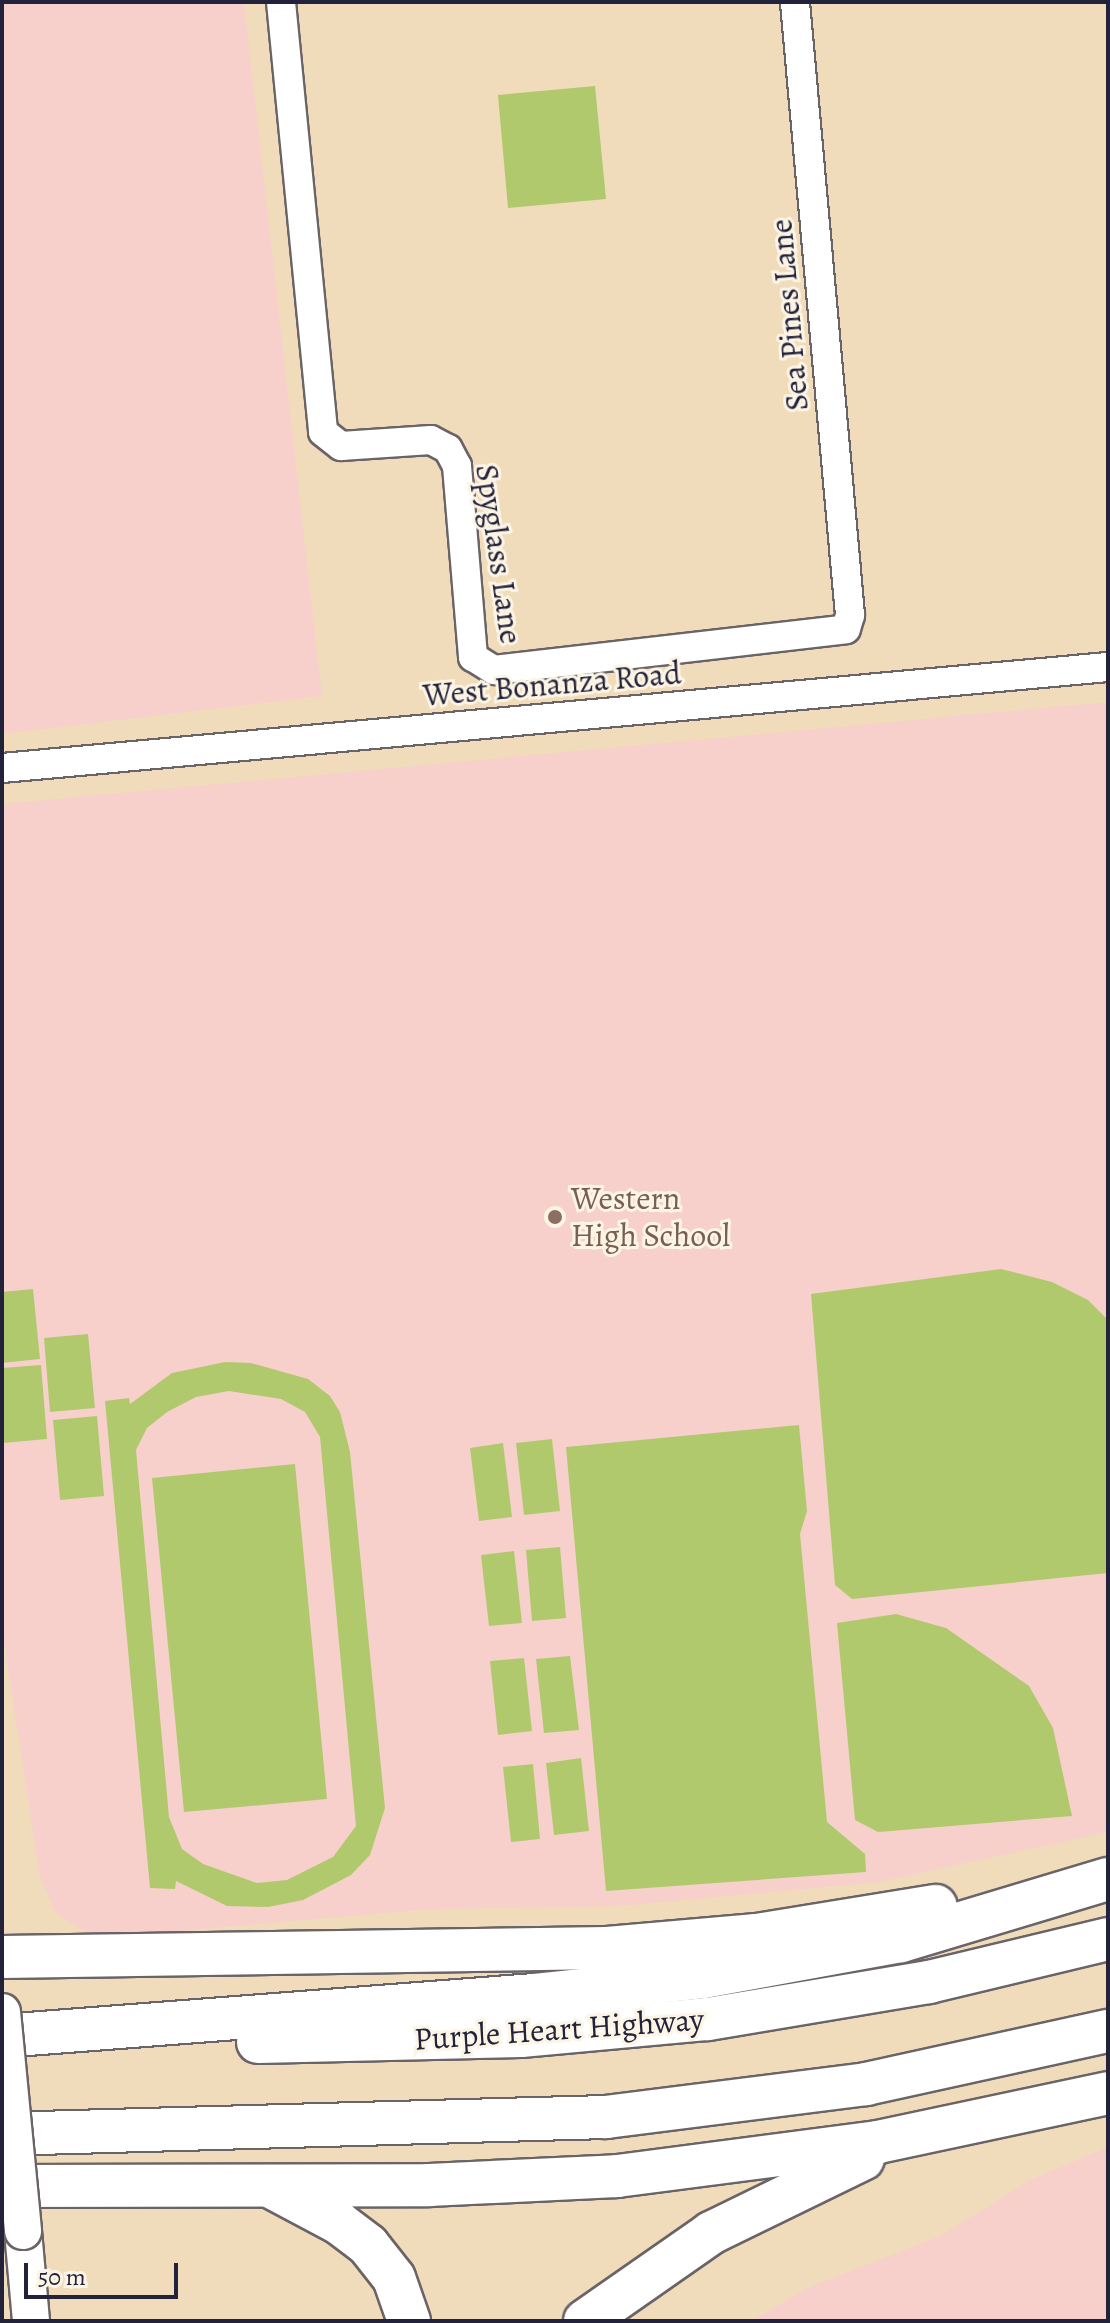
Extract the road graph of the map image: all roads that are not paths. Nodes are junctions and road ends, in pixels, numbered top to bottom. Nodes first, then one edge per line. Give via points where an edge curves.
1 (281, 2) edge
2 (795, 2) edge
3 (849, 621) joint
4 (1108, 667) edge
5 (2, 768) edge
6 (1108, 1865) edge
7 (1108, 1879) edge
8 (1108, 1939) edge
9 (2, 1957) edge
10 (2, 2012) edge
11 (1108, 2031) edge
12 (2, 2036) edge
13 (5, 2066) edge
14 (1108, 2093) edge
15 (2, 2134) edge
16 (915, 2135) junction
17 (268, 2185) junction
18 (2, 2186) edge
19 (31, 2321) edge
20 (409, 2321) edge
21 (585, 2321) edge

1 - 3 street, Spyglass Lane via 323,432 341,446 431,440 448,449 457,466 473,657 494,670 837,633
2 - 3 street, Sea Pines Lane
4 - 5 street, West Bonanza Road
6 - 9 highway via 892,1914 644,1946
7 - 12 highway via 913,1939 703,1977 550,1994
8 - 13 highway, Purple Heart Highway via 892,1990 671,2024
10 - 13 main road, bridge
11 - 15 highway via 902,2078 618,2116 420,2126
13 - 19 main road, bridge
14 - 16 highway
16 - 17 highway via 605,2177
16 - 21 highway via 732,2221
17 - 18 highway
17 - 20 highway via 368,2245 394,2278

